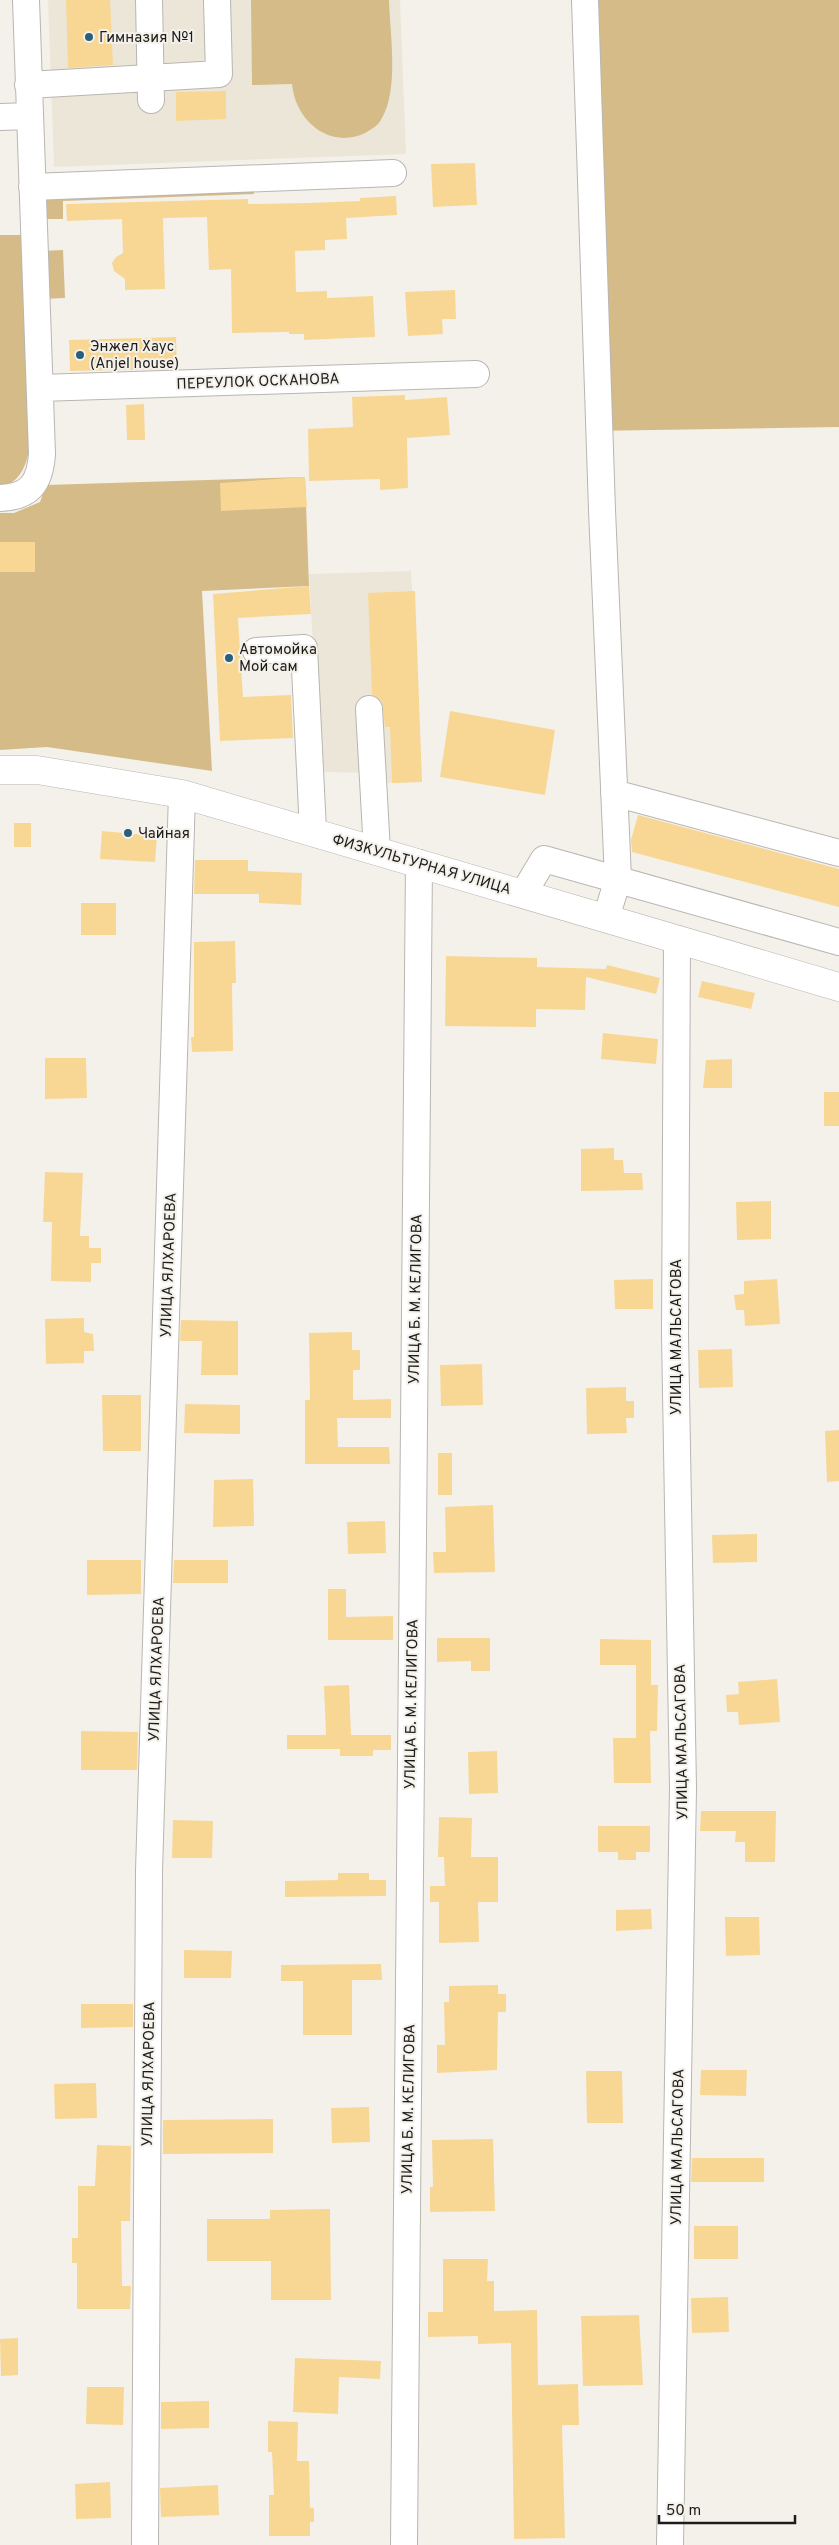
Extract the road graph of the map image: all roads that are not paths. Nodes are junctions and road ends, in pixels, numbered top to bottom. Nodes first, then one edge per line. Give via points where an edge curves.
1 (26, 0) edge
2 (149, 0) edge
3 (217, 0) edge
4 (585, 0) edge
5 (28, 85) junction
6 (151, 90) junction
7 (30, 116) junction
8 (0, 117) edge
9 (393, 173) dead end
10 (32, 187) junction
11 (476, 374) dead end
12 (40, 388) junction
13 (0, 498) edge
14 (256, 651) dead end
15 (369, 709) dead end
16 (0, 770) edge
17 (614, 793) junction
18 (182, 794) junction
19 (313, 831) junction
20 (377, 850) junction
21 (839, 853) edge
22 (419, 863) junction
23 (618, 879) junction
24 (523, 894) junction
25 (606, 918) junction
26 (678, 939) junction
27 (839, 942) edge
28 (839, 987) edge
29 (145, 2545) edge
30 (404, 2545) edge
31 (670, 2545) edge

1 - 5 street
2 - 6 street
3 - 6 street via 219,74
4 - 17 street
5 - 6 street
5 - 7 street
7 - 8 street
7 - 10 street
9 - 10 street
10 - 12 street
11 - 12 street, ПЕРЕУЛОК ОСКАНОВА
12 - 13 street via 42,454 38,475 24,493
14 - 19 street via 304,648
15 - 20 street
16 - 18 main road, ФИЗКУЛЬТУРНАЯ УЛИЦА via 37,770
17 - 21 street
17 - 23 street
18 - 19 main road, ФИЗКУЛЬТУРНАЯ УЛИЦА
18 - 29 street, УЛИЦА ЯЛХАРОЕВА via 149,1871
19 - 20 main road, ФИЗКУЛЬТУРНАЯ УЛИЦА
20 - 22 main road, ФИЗКУЛЬТУРНАЯ УЛИЦА
22 - 24 main road, ФИЗКУЛЬТУРНАЯ УЛИЦА
22 - 30 street, УЛИЦА Б. М. КЕЛИГОВА
23 - 24 street via 544,858
23 - 25 street
23 - 27 street
24 - 25 main road, ФИЗКУЛЬТУРНАЯ УЛИЦА
25 - 26 main road, ФИЗКУЛЬТУРНАЯ УЛИЦА
26 - 28 main road, ФИЗКУЛЬТУРНАЯ УЛИЦА
26 - 31 street, УЛИЦА МАЛЬСАГОВА via 675,1335 683,1788

